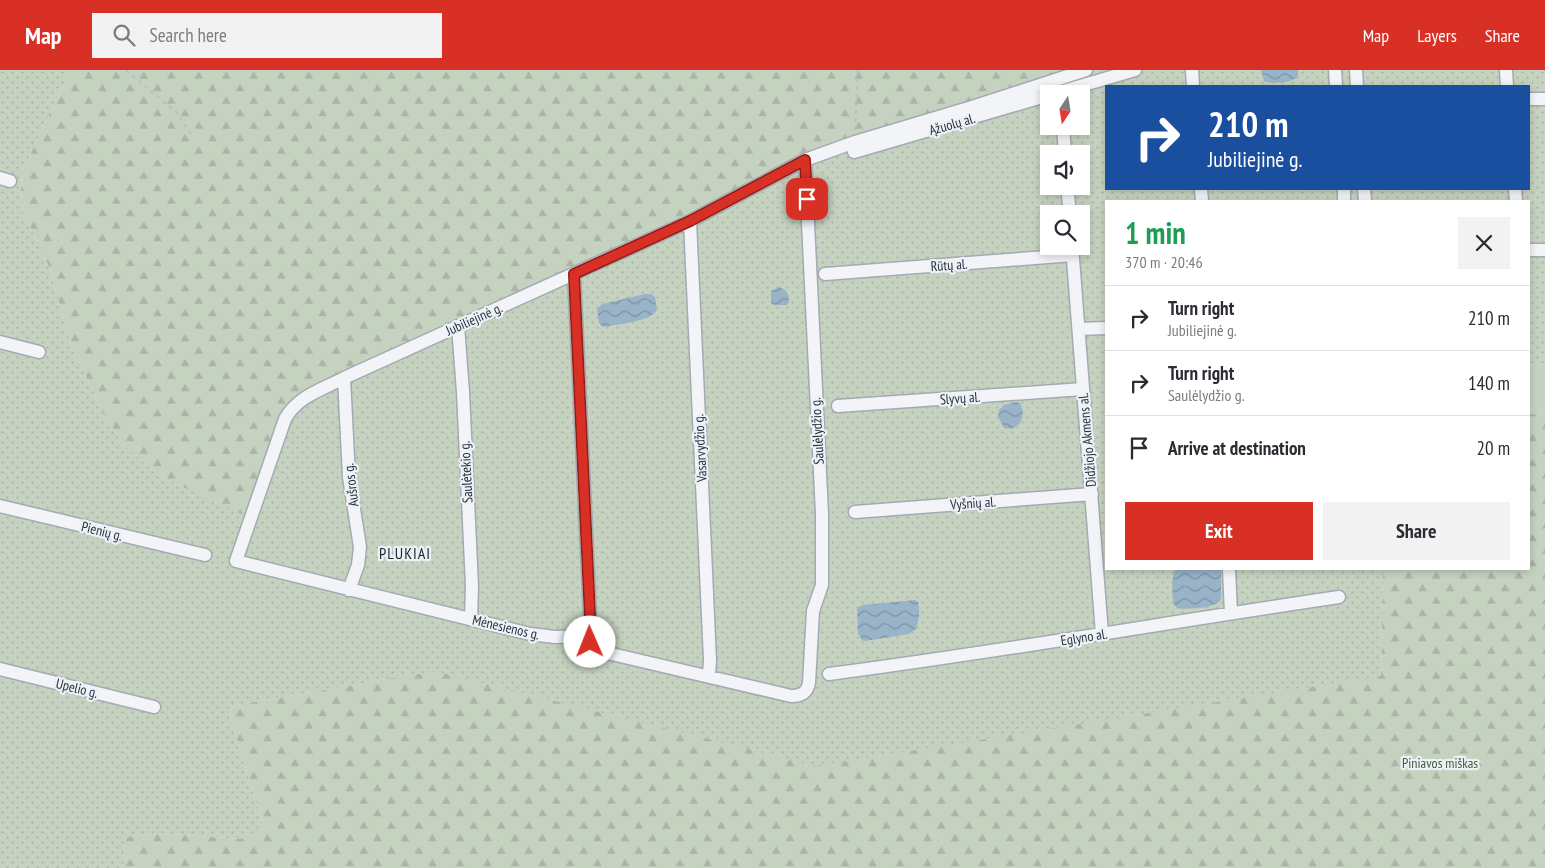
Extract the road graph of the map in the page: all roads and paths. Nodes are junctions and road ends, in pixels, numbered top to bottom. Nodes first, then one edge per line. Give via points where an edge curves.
1 (126, 70) edge
2 (858, 70) edge
3 (1086, 70) edge
4 (1135, 70) edge
5 (1192, 70) edge
6 (1335, 70) edge
7 (1356, 70) edge
8 (1506, 70) edge
9 (1085, 85) edge
10 (1193, 85) edge
11 (1336, 85) edge
12 (1357, 85) edge
13 (1507, 85) edge
14 (1040, 98) edge
15 (1545, 98) edge
16 (1530, 99) edge
17 (191, 134) dead end
18 (855, 147) junction
19 (805, 160) junction
20 (690, 221) junction
21 (1530, 250) edge
22 (1545, 250) edge
23 (1040, 254) edge
24 (1073, 255) edge
25 (574, 274) junction
26 (825, 274) dead end
27 (458, 326) junction
28 (1105, 328) edge
29 (1079, 329) junction
30 (0, 342) edge
31 (39, 352) dead end
32 (344, 378) junction
33 (1083, 389) junction
34 (838, 406) dead end
35 (1092, 494) junction
36 (0, 506) edge
37 (855, 512) dead end
38 (205, 555) dead end
39 (236, 561) joint
40 (1229, 570) edge
41 (349, 590) junction
42 (1339, 597) dead end
43 (1231, 613) junction
44 (470, 619) junction
45 (1102, 634) junction
46 (588, 636) junction
47 (0, 669) edge
48 (829, 674) dead end
49 (709, 676) junction
50 (154, 707) dead end

1 - 17 path via 177,113
2 - 18 path
3 - 18 street
4 - 9 street, Ąžuolų al.
5 - 10 street
6 - 11 street
7 - 12 street
8 - 13 street
14 - 18 street, Ąžuolų al.
15 - 16 street
18 - 19 street, Jubiliejinė g.
19 - 20 street, Jubiliejinė g.
19 - 49 street, Saulėlydžio g. via 823,573 813,611 808,689 799,696 791,696
20 - 25 street, Jubiliejinė g.
20 - 49 street, Vasarvydžio g.
21 - 22 street
23 - 26 street, Rūtų al.
24 - 29 street, Didžiojo Akmens al.
25 - 27 street, Jubiliejinė g.
25 - 46 street via 590,616
27 - 32 street, Jubiliejinė g.
27 - 44 street, Saulėtekio g. via 472,576
28 - 29 street
29 - 33 street, Didžiojo Akmens al.
30 - 31 street
32 - 39 street, Jubiliejinė g. via 299,401 285,419
32 - 41 street, Aušros g. via 349,477 360,547 358,565
33 - 34 street, Slyvų al.
33 - 35 street, Didžiojo Akmens al.
35 - 37 street, Vyšnių al.
35 - 45 street, Didžiojo Akmens al.
36 - 38 street, Pienių g.
39 - 41 street, Mėnesienos g.
40 - 43 street
41 - 44 street, Mėnesienos g.
42 - 43 street, Eglyno al.
43 - 45 street, Eglyno al.
44 - 46 street, Mėnesienos g. via 530,634
45 - 48 street, Eglyno al.
46 - 49 street via 590,642 603,652
47 - 50 street, Upelio g.

